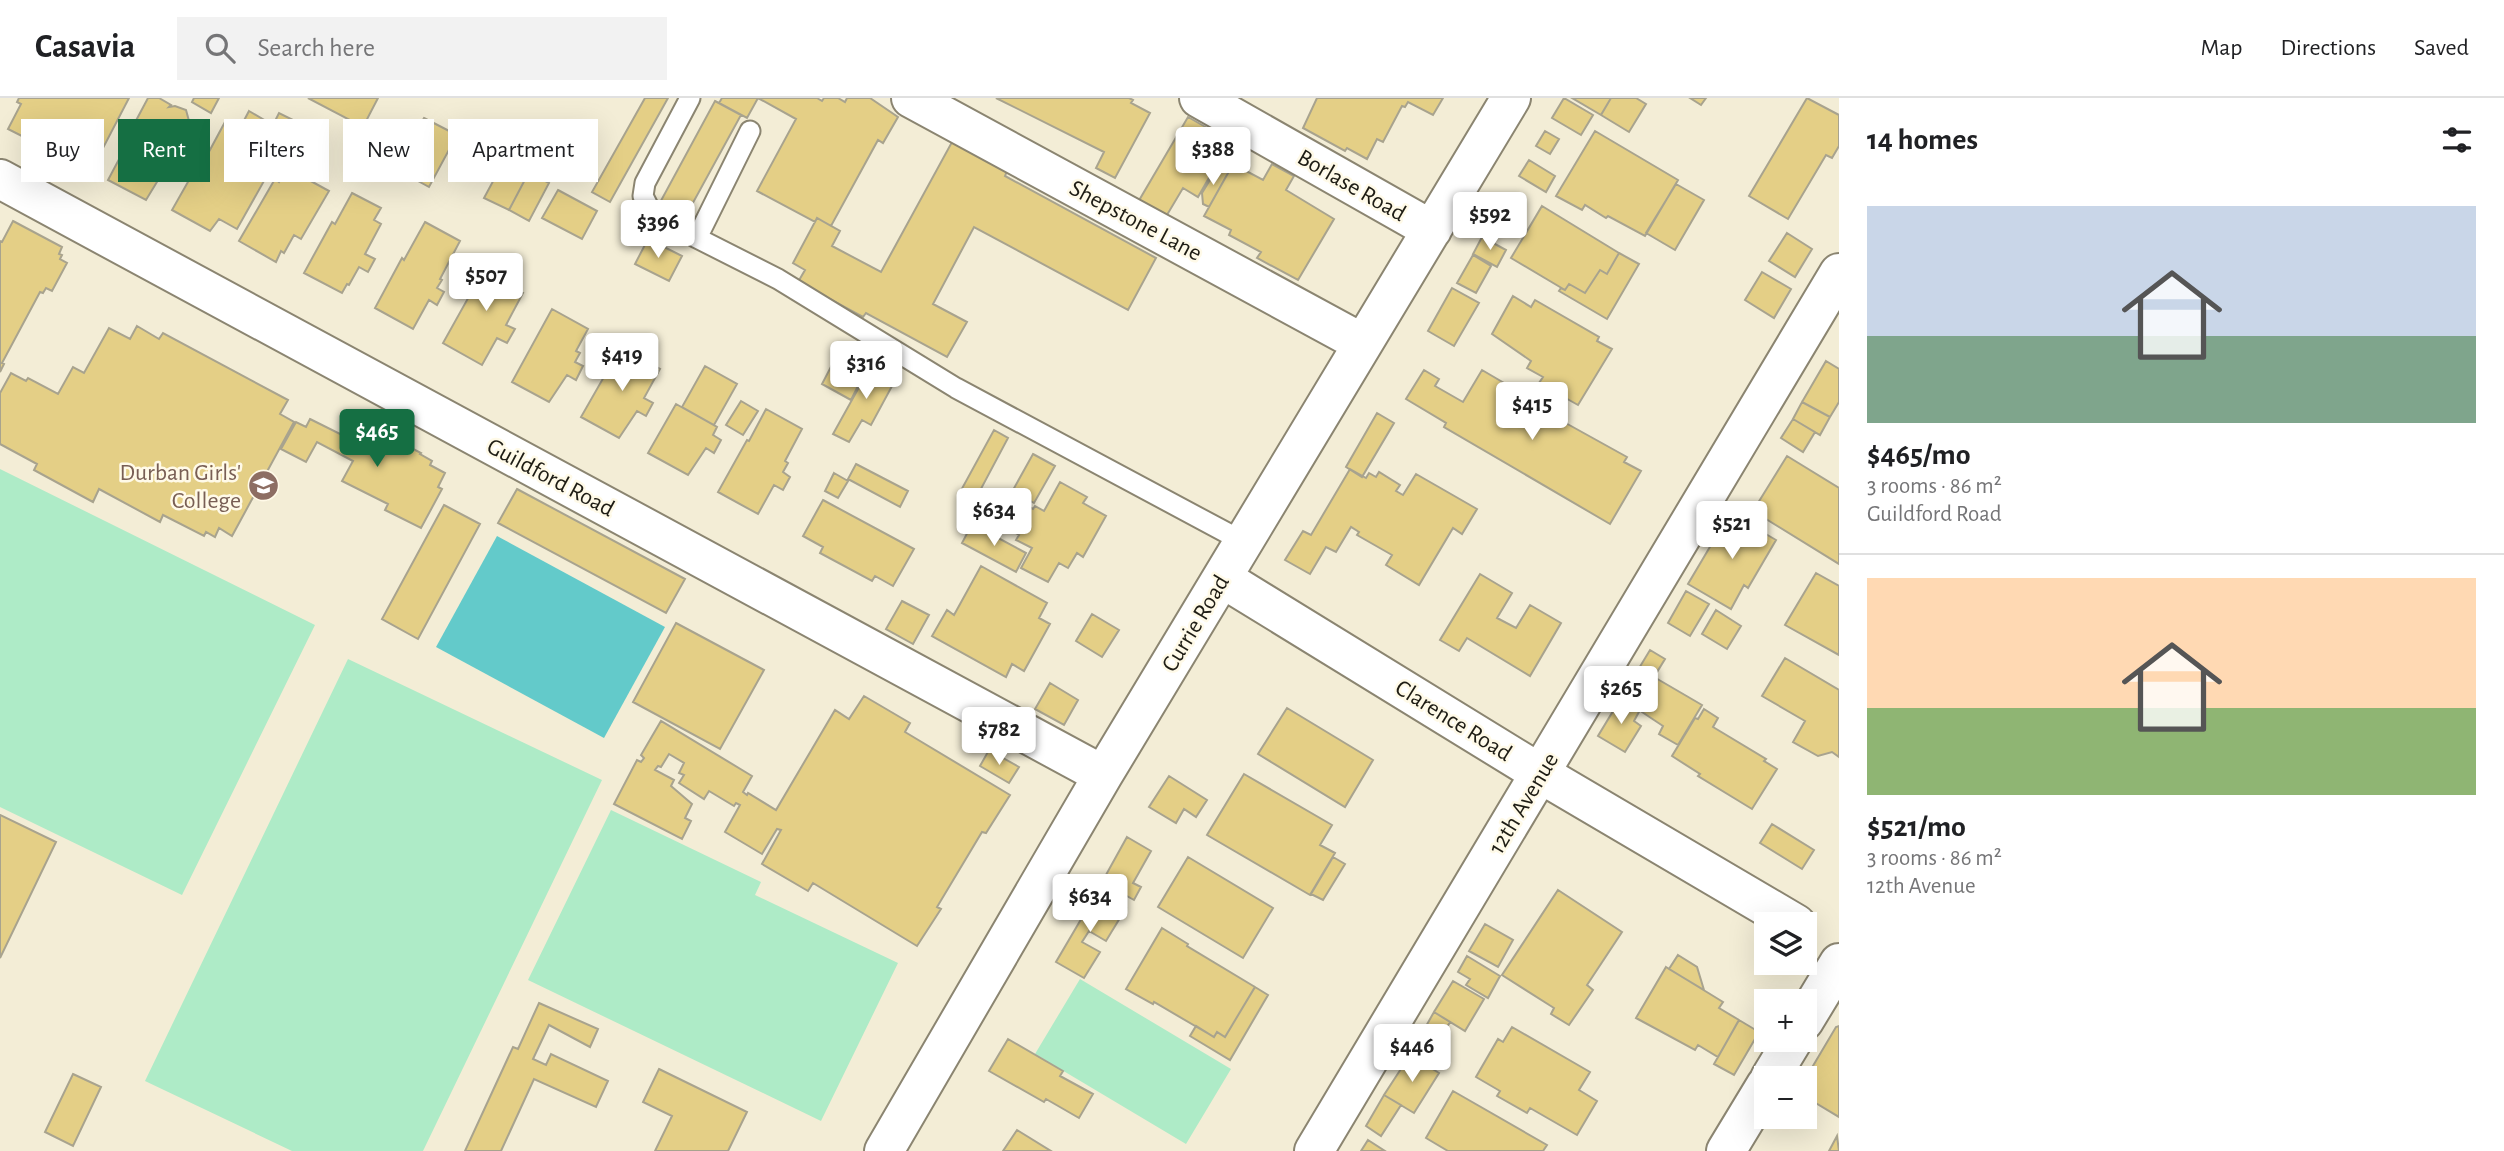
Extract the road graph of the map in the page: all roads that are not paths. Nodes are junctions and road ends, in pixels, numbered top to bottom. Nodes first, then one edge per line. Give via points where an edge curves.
1 (690, 98) edge
2 (911, 98) edge
3 (1199, 98) edge
4 (1503, 100) edge
5 (750, 131) dead end
6 (0, 179) edge
7 (1432, 230) junction
8 (697, 238) junction
9 (1839, 273) edge
10 (1362, 343) junction
11 (1244, 542) junction
12 (1222, 578) junction
13 (1541, 774) junction
14 (1103, 775) junction
15 (1776, 912) edge
16 (1817, 936) edge
17 (1839, 949) edge
18 (1839, 963) edge
19 (1817, 999) edge
20 (1754, 1105) edge
21 (884, 1151) edge
22 (1314, 1151) edge
23 (1726, 1151) edge

1 - 8 lane via 642,196 650,210
2 - 10 street, Shepstone Lane
3 - 7 street, Borlase Road
4 - 7 street, Currie Road
5 - 8 lane
6 - 14 street, Guildford Road
7 - 10 street, Currie Road
8 - 11 lane via 778,279 956,388
9 - 13 street, 12th Avenue
10 - 11 street, Currie Road
11 - 12 street, Currie Road
12 - 13 street, Clarence Road
12 - 14 street, Currie Road
13 - 15 street, Clarence Road
13 - 22 street, 12th Avenue
14 - 21 street, Currie Road
16 - 17 street
18 - 19 street
20 - 23 street

